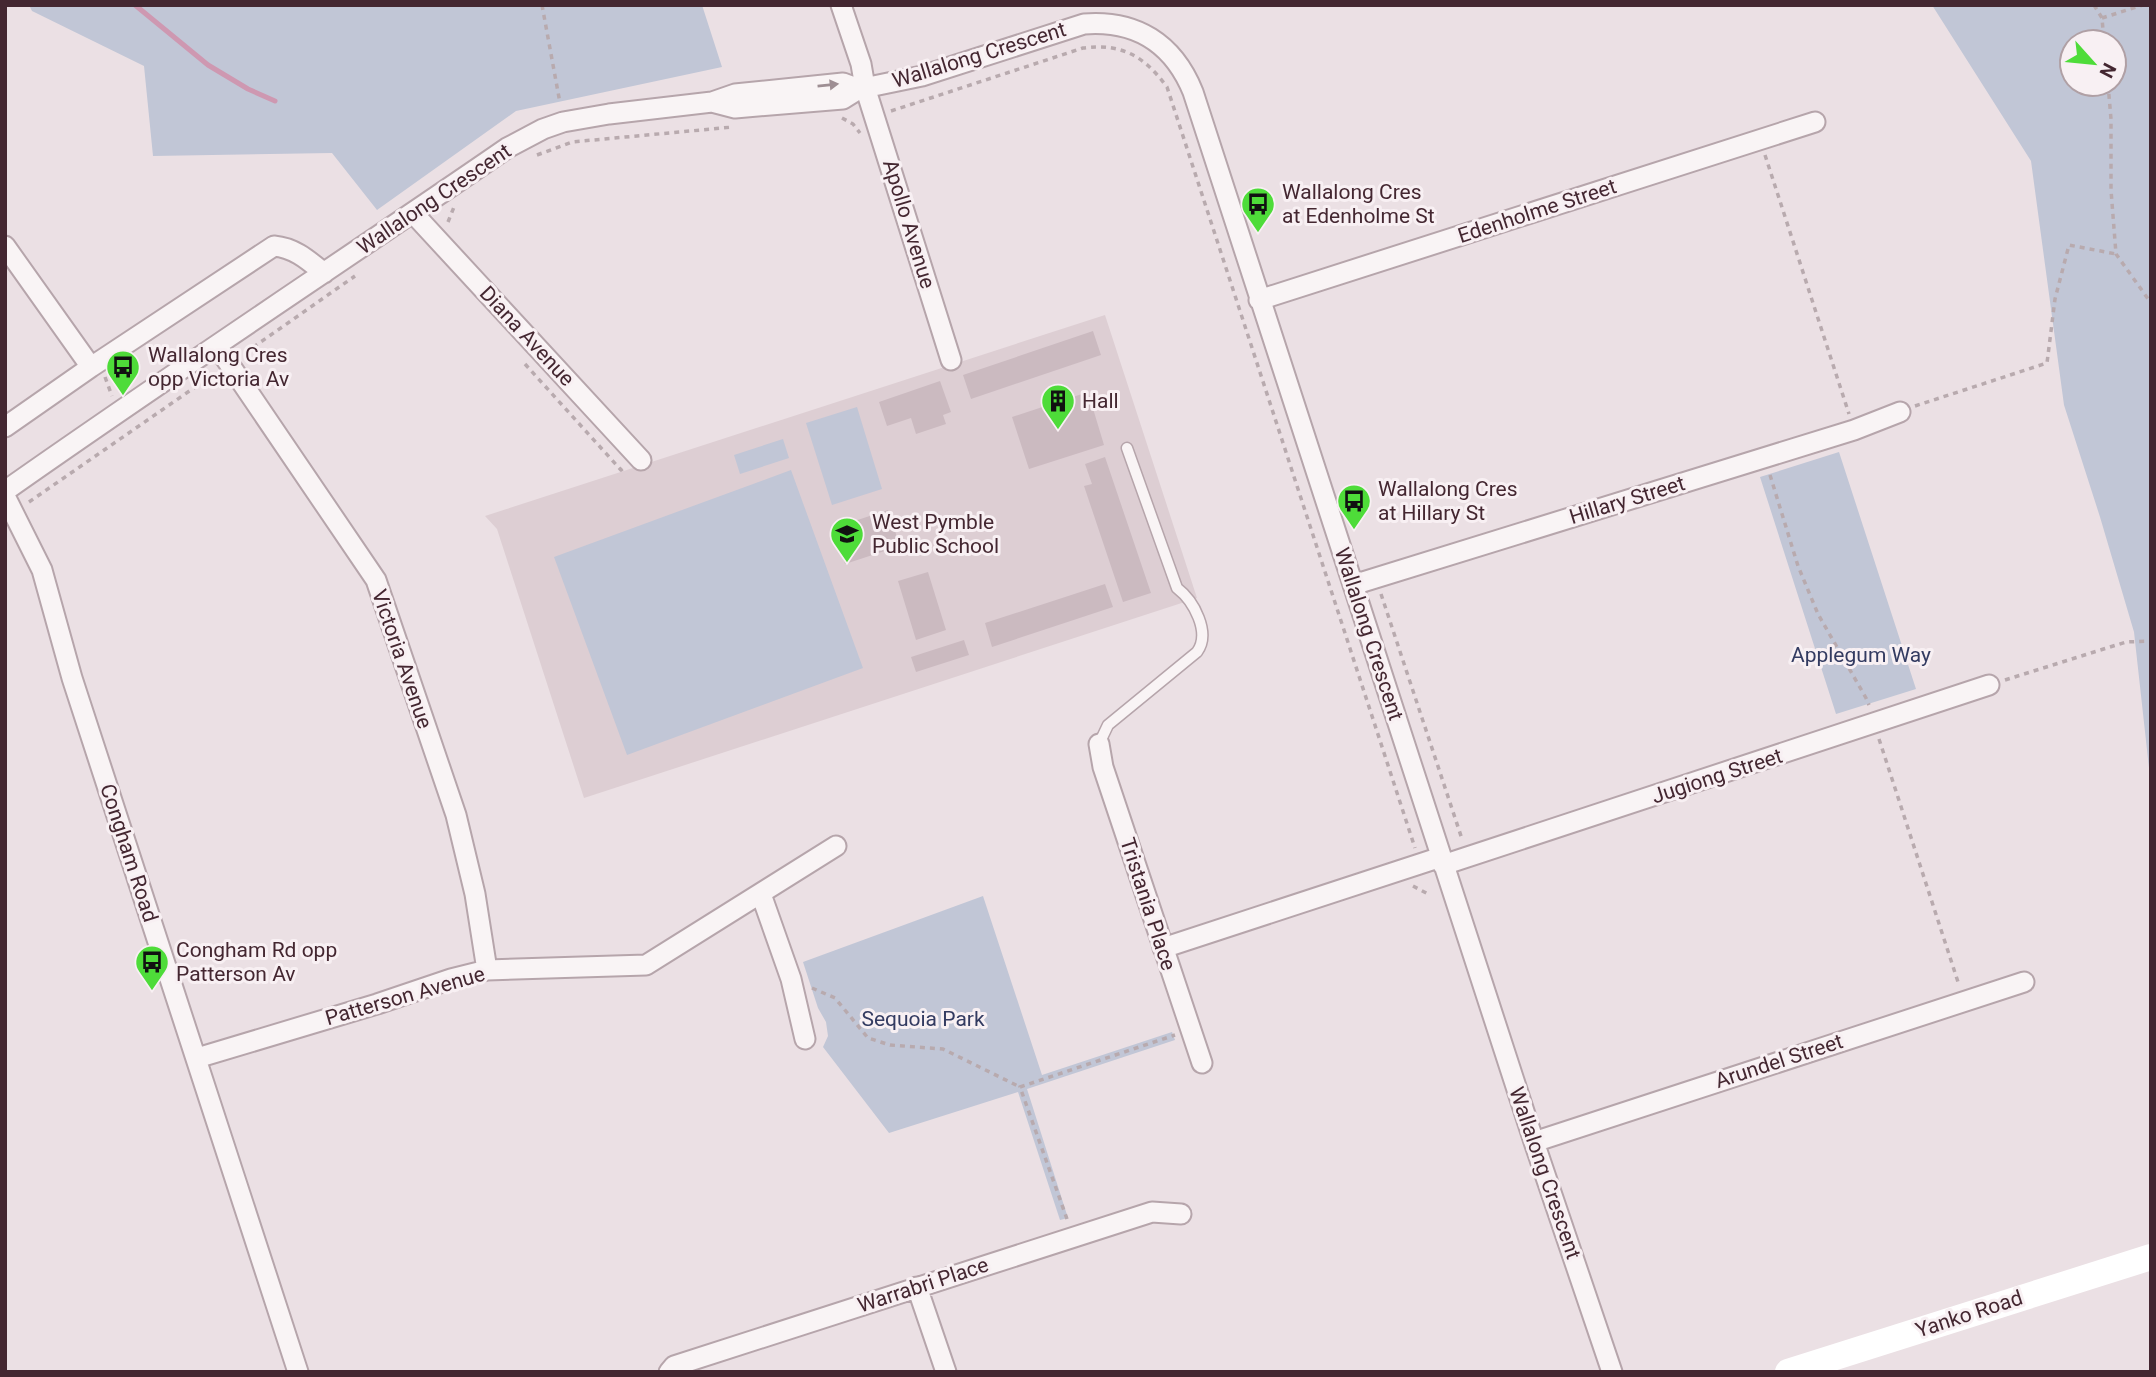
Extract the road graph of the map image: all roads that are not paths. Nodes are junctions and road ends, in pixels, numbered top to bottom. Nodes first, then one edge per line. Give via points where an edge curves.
1 (841, 5) edge
2 (862, 88) junction
3 (1815, 122) dead end
4 (412, 213) junction
5 (5, 246) edge
6 (324, 273) junction
7 (1259, 300) junction
8 (217, 346) junction
9 (951, 360) dead end
10 (95, 364) junction
11 (1900, 412) road end
12 (5, 427) edge
13 (1127, 448) dead end
14 (641, 460) dead end
15 (5, 491) edge
16 (9, 505) edge
17 (1353, 585) junction
18 (1989, 685) road end
19 (1099, 744) joint
20 (836, 846) dead end
21 (1442, 861) junction
22 (761, 894) junction
23 (1163, 948) junction
24 (487, 970) junction
25 (2024, 982) dead end
26 (805, 1039) dead end
27 (197, 1058) junction
28 (1202, 1063) dead end
29 (1534, 1142) junction
30 (1181, 1214) dead end
31 (2151, 1257) edge
32 (918, 1287) junction
33 (1793, 1371) edge
34 (298, 1372) edge
35 (669, 1372) edge
36 (946, 1372) edge
37 (1612, 1372) edge

1 - 2 street, Apollo Avenue via 861,64
2 - 4 street, Wallalong Crescent via 843,83 735,94 712,102 564,122 507,148
2 - 7 street, Wallalong Crescent via 922,76 1084,24 1101,22 1139,31 1160,44 1187,77
2 - 9 street, Apollo Avenue
3 - 7 street, Edenholme Street
4 - 6 street, Wallalong Crescent
4 - 14 street, Diana Avenue
5 - 10 street
6 - 8 street, Wallalong Crescent
6 - 10 street via 304,256 274,246
7 - 17 street, Wallalong Crescent
8 - 15 street, Wallalong Crescent
8 - 24 street, Victoria Avenue via 376,580 456,815
10 - 12 street
11 - 17 street, Hillary Street
13 - 19 lane via 1177,588 1189,597 1203,644 1108,725
16 - 27 street, Congham Road via 42,570 72,678
17 - 21 street, Wallalong Crescent
18 - 21 street, Jugiong Street
19 - 23 street, Tristania Place
20 - 22 street, Patterson Avenue
21 - 23 street, Jugiong Street
21 - 29 street, Wallalong Crescent
22 - 24 street, Patterson Avenue via 646,965
22 - 26 street via 791,979
23 - 28 street, Tristania Place
24 - 27 street, Patterson Avenue
25 - 29 street, Arundel Street
27 - 34 street, Congham Road
29 - 37 street, Wallalong Crescent
30 - 32 street, Warrabri Place via 1152,1212
31 - 33 main road, Yanko Road
32 - 35 street, Warrabri Place via 674,1366
32 - 36 street

